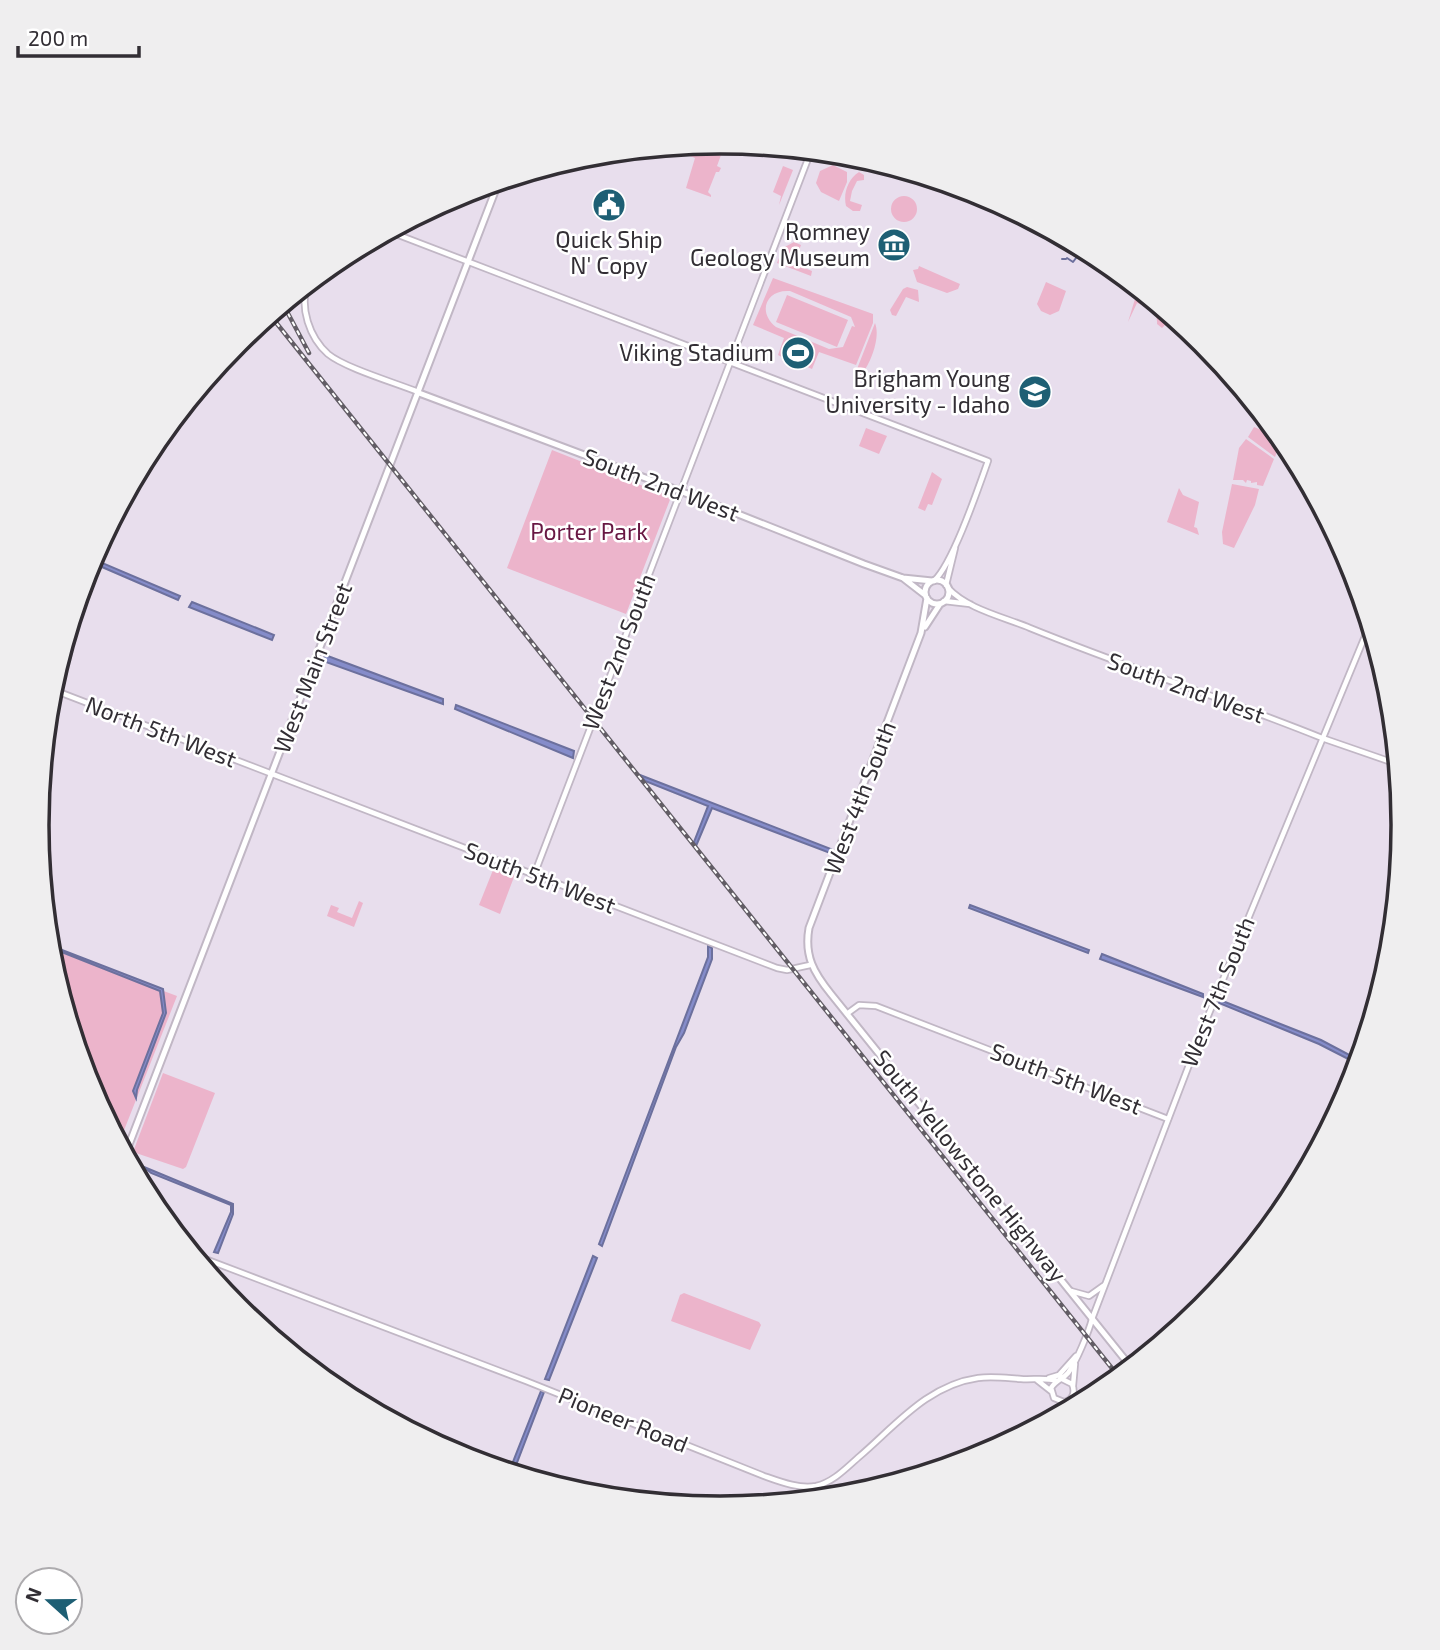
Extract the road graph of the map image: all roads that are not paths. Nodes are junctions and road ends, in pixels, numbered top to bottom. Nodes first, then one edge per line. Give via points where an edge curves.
1 (808, 160) edge
2 (494, 194) edge
3 (400, 236) edge
4 (468, 262) junction
5 (303, 300) edge
6 (729, 362) junction
7 (419, 393) junction
8 (680, 491) junction
9 (956, 544) junction
10 (903, 578) junction
11 (933, 581) junction
12 (947, 587) junction
13 (927, 597) junction
14 (943, 602) junction
15 (974, 605) junction
16 (921, 633) junction
17 (1364, 638) edge
18 (62, 693) edge
19 (1322, 738) junction
20 (1388, 761) edge
21 (272, 774) junction
22 (534, 875) junction
23 (810, 965) junction
24 (848, 1013) junction
25 (1168, 1119) junction
26 (130, 1143) edge
27 (211, 1261) edge
28 (1106, 1283) junction
29 (1069, 1290) junction
30 (1092, 1319) junction
31 (1077, 1355) junction
32 (1125, 1359) edge
33 (1075, 1363) junction
34 (1047, 1378) junction
35 (1037, 1380) junction
36 (1060, 1380) junction
37 (1073, 1386) junction
38 (1051, 1391) junction
39 (1073, 1395) edge
40 (1063, 1401) edge

1 - 6 street, West 2nd South
2 - 4 main road, West Main Street
3 - 4 street
4 - 6 street
4 - 7 main road, West Main Street
5 - 7 street via 324,349 343,362
6 - 8 street, West 2nd South
6 - 9 street via 988,461
7 - 8 main road, South 2nd West
7 - 21 main road, West Main Street
8 - 10 main road, South 2nd West
8 - 22 street, West 2nd South
9 - 11 street
9 - 12 street
10 - 11 main road, South 2nd West
10 - 13 main road, South 2nd West
11 - 12 main road
11 - 13 main road via 926,588
12 - 14 main road
12 - 15 street, South 2nd West
13 - 14 main road
13 - 16 main road, West 4th South
14 - 15 street, South 2nd West
14 - 16 main road, West 4th South
15 - 19 street, South 2nd West
16 - 23 main road, West 4th South via 809,928
17 - 19 street, West 7th South
18 - 21 street, North 5th West
19 - 20 street, South 2nd West
19 - 25 street, West 7th South
21 - 22 street, South 5th West
21 - 26 main road, West Main Street
22 - 23 street, South 5th West via 778,968
23 - 24 main road, South Yellowstone Highway
24 - 25 street, South 5th West via 859,1005 876,1006
24 - 29 main road, South Yellowstone Highway
25 - 28 street, West 7th South
27 - 35 street, Pioneer Road via 799,1486 817,1486 834,1478 932,1394 986,1377
28 - 29 street via 1089,1296
28 - 30 street, West 7th South
29 - 30 main road, South Yellowstone Highway
30 - 31 street, West 7th South
30 - 32 main road, South Yellowstone Highway
31 - 33 street, West 7th South
31 - 34 street via 1059,1375
33 - 36 street, West 7th South
33 - 37 street, West 7th South
34 - 35 street, Pioneer Road
34 - 36 street, Pioneer Road
35 - 38 street
36 - 37 street
36 - 38 street
37 - 39 street
38 - 40 street

